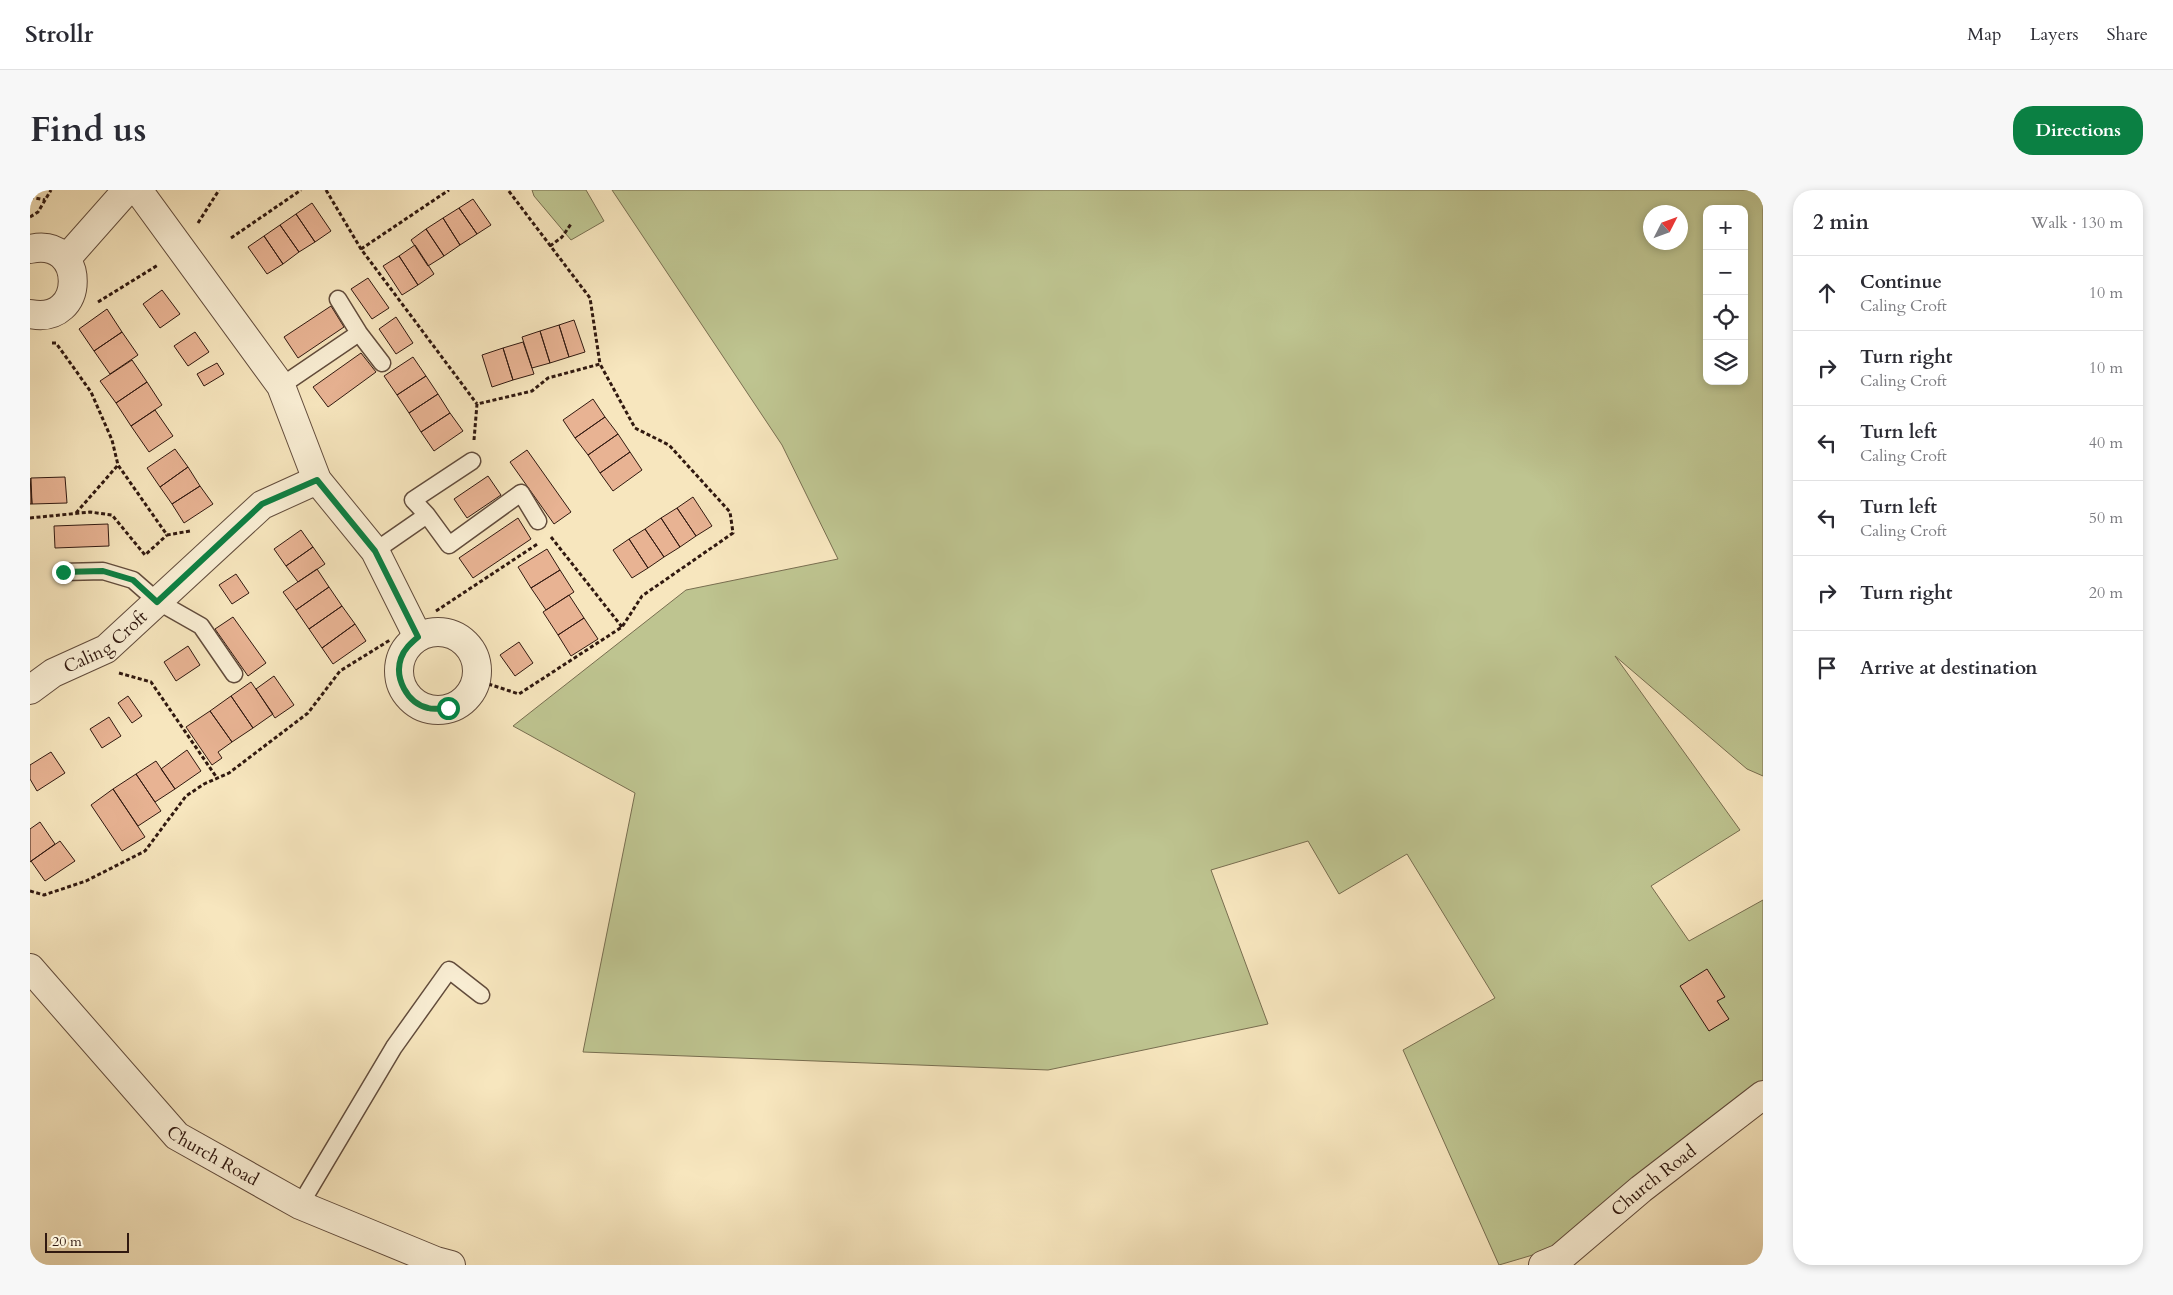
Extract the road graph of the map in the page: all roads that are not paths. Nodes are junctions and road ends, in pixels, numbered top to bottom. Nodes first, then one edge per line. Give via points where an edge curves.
1 (127, 190) edge
2 (138, 190) edge
3 (30, 249) edge
4 (66, 259) junction
5 (338, 299) dead end
6 (30, 314) edge
7 (359, 332) junction
8 (382, 363) dead end
9 (281, 386) junction
10 (472, 461) road end
11 (317, 480) junction
12 (427, 515) junction
13 (538, 521) road end
14 (375, 551) junction
15 (63, 572) dead end
16 (157, 602) junction
17 (416, 631) junction
18 (234, 674) dead end
19 (30, 690) edge
20 (30, 968) edge
21 (481, 996) dead end
22 (1763, 1094) edge
23 (300, 1206) junction
24 (451, 1265) edge
25 (1543, 1265) edge

1 - 4 street
2 - 9 street
3 - 4 street via 49,248
4 - 6 street via 74,281 64,306 38,316
5 - 7 lane
7 - 8 lane
7 - 9 lane
9 - 11 street
10 - 12 lane via 413,500
11 - 14 street
11 - 16 street, Caling Croft via 262,504
12 - 13 lane via 449,544 521,493
12 - 14 lane
14 - 17 street
15 - 16 lane via 103,571 133,580
16 - 18 lane via 201,626
16 - 19 street, Caling Croft via 106,649 53,673
17 - 17 street via 453,635 464,642 473,654 477,666 476,680 470,693 460,702 448,708 429,708 408,696 401,684 399,671 401,658
20 - 23 street, Church Road via 178,1136
21 - 23 lane via 449,970 394,1047
22 - 25 street, Church Road via 1640,1189 1560,1258
23 - 24 street, Church Road

